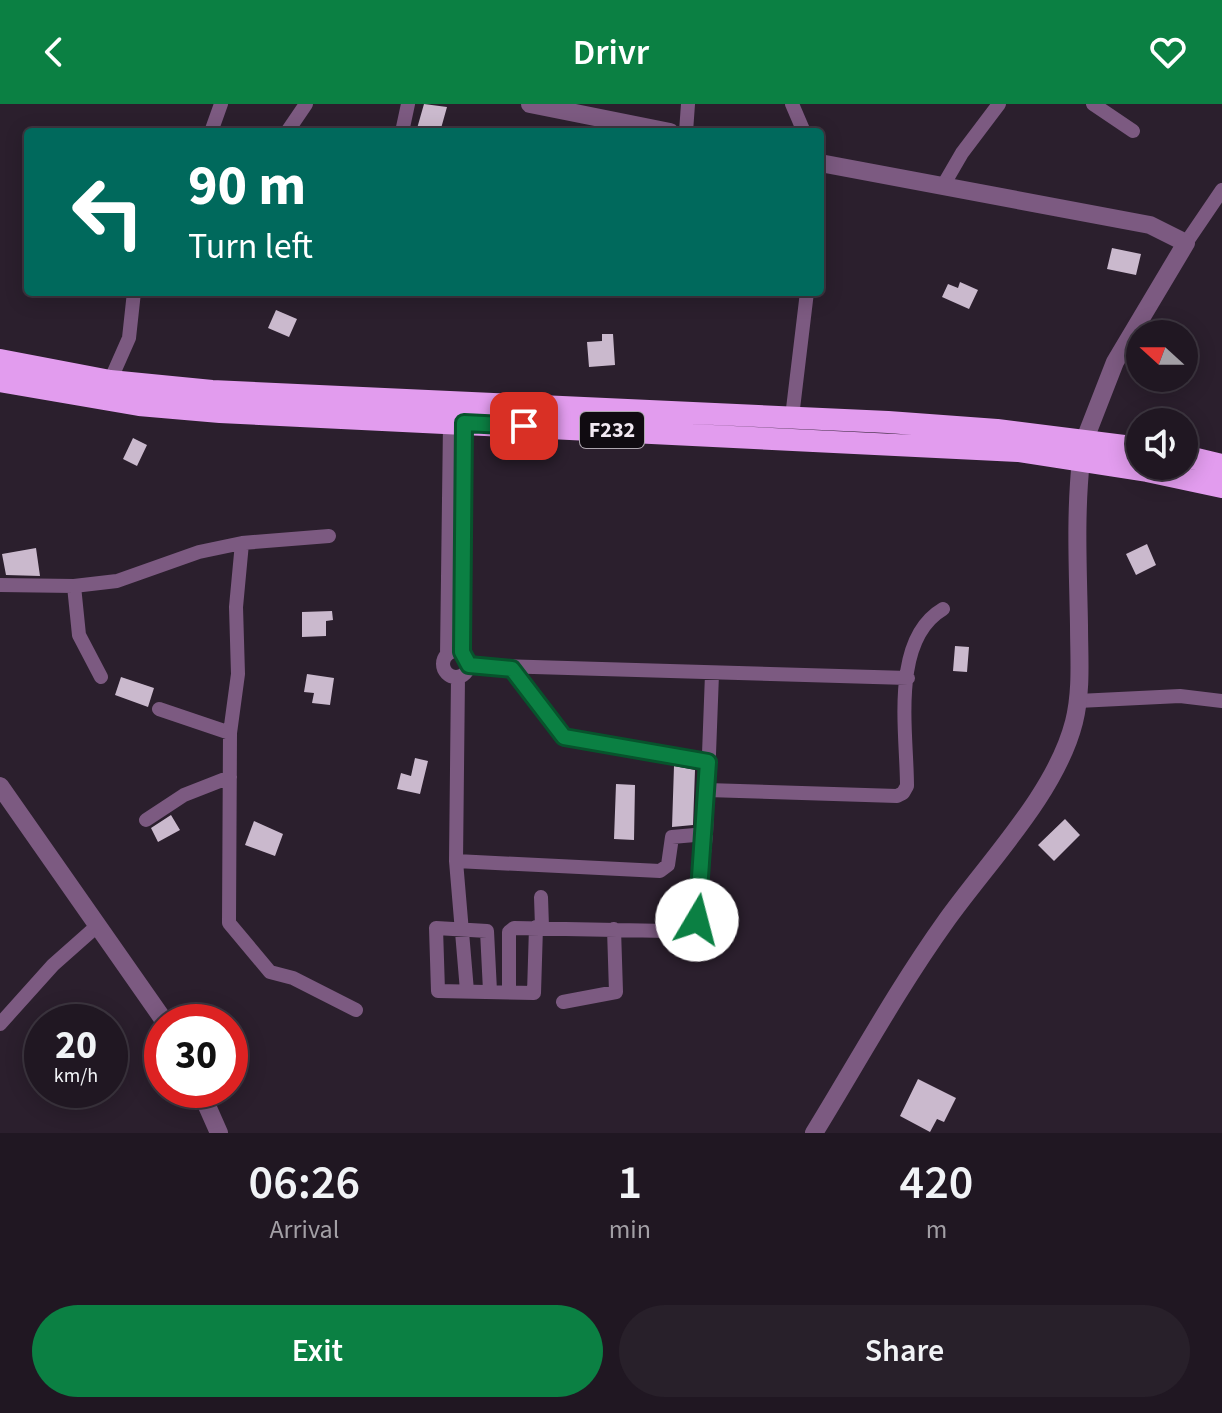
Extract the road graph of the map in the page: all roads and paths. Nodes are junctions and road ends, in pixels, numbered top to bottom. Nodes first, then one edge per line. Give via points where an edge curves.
1 (221, 104) edge
2 (306, 104) edge
3 (408, 104) edge
4 (530, 104) edge
5 (688, 104) edge
6 (792, 104) edge
7 (999, 104) edge
8 (1093, 104) edge
9 (212, 128) edge
10 (290, 128) edge
11 (403, 128) edge
12 (650, 128) edge
13 (686, 128) edge
14 (802, 128) edge
15 (1133, 131) dead end
16 (824, 164) edge
17 (944, 184) junction
18 (1222, 190) edge
19 (1186, 243) junction
20 (134, 296) edge
21 (807, 296) edge
22 (0, 360) edge
23 (0, 381) edge
24 (110, 381) junction
25 (792, 417) junction
26 (457, 423) junction
27 (1126, 448) edge
28 (1083, 450) junction
29 (1198, 459) edge
30 (1222, 465) edge
31 (1222, 487) edge
32 (329, 536) dead end
33 (242, 543) junction
34 (0, 585) edge
35 (74, 586) junction
36 (943, 609) dead end
37 (459, 657) junction
38 (512, 669) junction
39 (712, 674) junction
40 (101, 677) dead end
41 (458, 677) junction
42 (908, 678) junction
43 (1078, 701) junction
44 (1222, 701) edge
45 (159, 709) dead end
46 (230, 733) junction
47 (708, 762) junction
48 (230, 777) junction
49 (0, 786) edge
50 (707, 790) junction
51 (146, 820) dead end
52 (706, 834) junction
53 (456, 861) junction
54 (541, 897) dead end
55 (97, 926) junction
56 (539, 927) junction
57 (463, 929) junction
58 (614, 929) junction
59 (436, 958) junction
60 (465, 958) junction
61 (508, 958) junction
62 (489, 959) junction
63 (467, 991) junction
64 (490, 991) junction
65 (509, 992) junction
66 (563, 1002) dead end
67 (152, 1004) edge
68 (356, 1010) dead end
69 (0, 1024) edge
70 (208, 1108) edge
71 (219, 1133) edge
72 (814, 1133) edge

1 - 9 street
2 - 10 street
3 - 11 street
4 - 12 street
5 - 13 street
6 - 14 street
7 - 17 street
8 - 15 street
16 - 17 street
17 - 19 street via 1150,225
18 - 19 street
19 - 28 street via 1115,362
20 - 24 street via 129,338
21 - 25 street
22 - 24 highway, F232
23 - 26 highway, F232 via 139,405
24 - 25 highway, F232 via 212,391
25 - 28 highway, F232
26 - 28 highway, F232
26 - 37 street
27 - 28 highway, F232
28 - 31 highway, F232
28 - 43 street via 1076,517
29 - 30 highway
32 - 33 street
33 - 35 street via 117,581
33 - 46 street via 236,607 238,674
34 - 35 street
35 - 40 street via 79,635
36 - 42 street via 921,629
37 - 38 street
37 - 41 street via 466,673
37 - 41 street via 445,670
38 - 39 street
38 - 47 street via 564,737
39 - 42 street
39 - 47 street
41 - 53 street
42 - 50 street via 903,793
43 - 44 street via 1180,696
43 - 72 street via 1049,778 944,923
45 - 46 street
46 - 48 street
47 - 50 street
48 - 51 street via 184,795
48 - 68 street via 232,932 270,972
49 - 55 street
50 - 52 street
52 - 53 street via 672,837 668,865 660,871
52 - 58 street via 697,920 668,931
53 - 57 street
54 - 56 street
55 - 67 street
55 - 69 street
56 - 58 street
56 - 61 street via 511,929
56 - 65 street via 537,990
57 - 59 street via 436,928
57 - 60 street
57 - 62 street via 487,931
58 - 66 street via 616,992
59 - 60 street
59 - 63 street via 438,991
60 - 63 street
61 - 62 street
61 - 65 street
62 - 64 street
63 - 64 street
64 - 65 street
70 - 71 street

